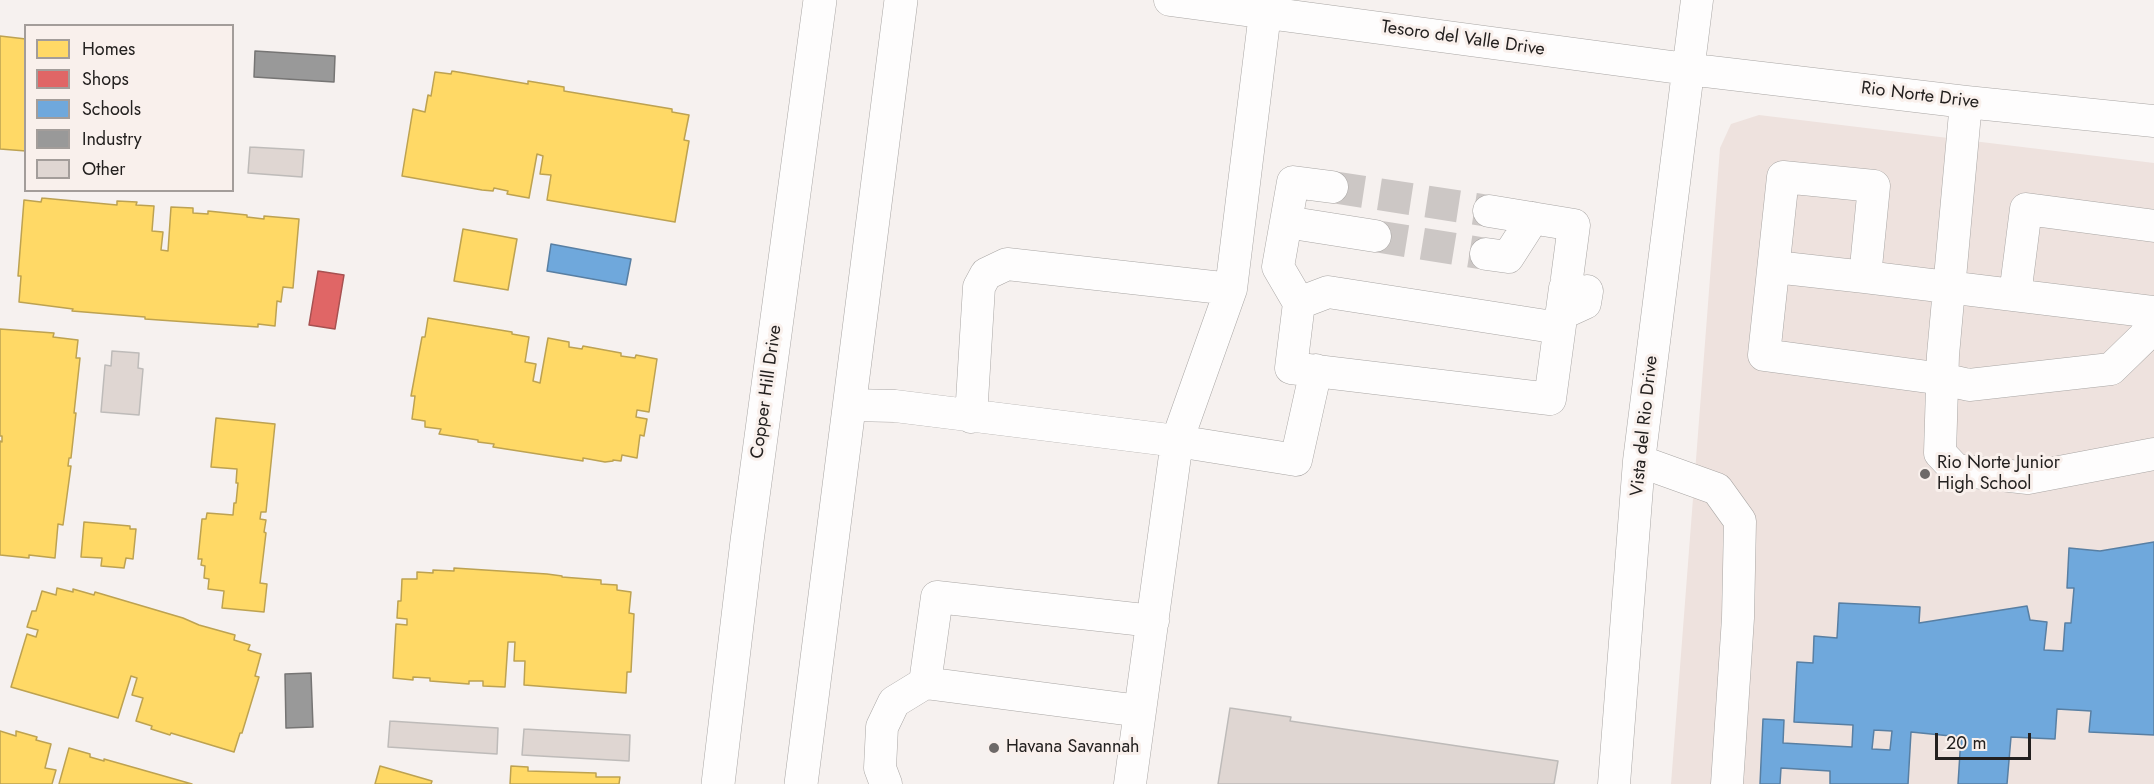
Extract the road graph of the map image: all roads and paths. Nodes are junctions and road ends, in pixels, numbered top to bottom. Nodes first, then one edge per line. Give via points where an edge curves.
1 (820, 0) edge
2 (901, 0) edge
3 (1170, 0) edge
4 (1696, 0) edge
5 (1265, 13) junction
6 (1687, 69) junction
7 (1966, 102) junction
8 (2154, 120) edge
9 (1332, 188) tunnel mouth
10 (1489, 211) tunnel mouth
11 (1533, 218) junction
12 (1286, 222) junction
13 (2154, 226) edge
14 (1375, 236) tunnel mouth
15 (1486, 254) tunnel mouth
16 (1775, 267) junction
17 (1865, 277) junction
18 (1950, 287) junction
19 (1231, 290) junction
20 (1571, 290) junction
21 (2015, 295) junction
22 (1299, 303) junction
23 (2154, 313) edge
24 (1316, 370) junction
25 (1943, 379) junction
26 (850, 405) junction
27 (971, 417) junction
28 (1177, 441) junction
29 (2154, 454) edge
30 (1640, 461) junction
31 (1152, 621) junction
32 (925, 683) junction
33 (1140, 711) junction
34 (718, 784) edge
35 (801, 784) edge
36 (886, 784) edge
37 (1130, 784) edge
38 (1614, 784) edge
39 (1727, 784) edge

1 - 34 main road, Copper Hill Drive
2 - 26 main road
3 - 5 street, Tesoro del Valle Drive
4 - 6 street
5 - 6 street, Tesoro del Valle Drive
5 - 19 street
6 - 7 street, Rio Norte Drive
6 - 30 street, Vista del Rio Drive
7 - 8 street, Rio Norte Drive
7 - 18 street
9 - 12 street via 1293,182
10 - 11 street
11 - 15 street via 1508,257
11 - 20 street via 1574,225
12 - 14 street
12 - 22 street via 1278,267
13 - 21 street via 2026,209
16 - 17 street
16 - 17 street via 1784,177 1874,186
16 - 25 street via 1764,355
17 - 18 street
18 - 21 street
18 - 25 street
19 - 27 street via 1007,264 986,274 979,287
19 - 28 street
20 - 22 street via 1328,292
20 - 24 street via 1550,399
21 - 23 street
22 - 24 street via 1291,368
23 - 25 street via 2145,336 2111,369 1969,385
24 - 28 street via 1296,460
25 - 29 street via 1940,453 1956,470 2028,478
26 - 27 street via 895,406
26 - 35 main road
27 - 28 street
28 - 31 street
30 - 38 street, Vista del Rio Drive
30 - 39 street via 1717,489 1740,521
31 - 32 street via 937,597
31 - 33 street
32 - 33 street
32 - 36 street via 894,702 882,727 880,768
33 - 37 street

